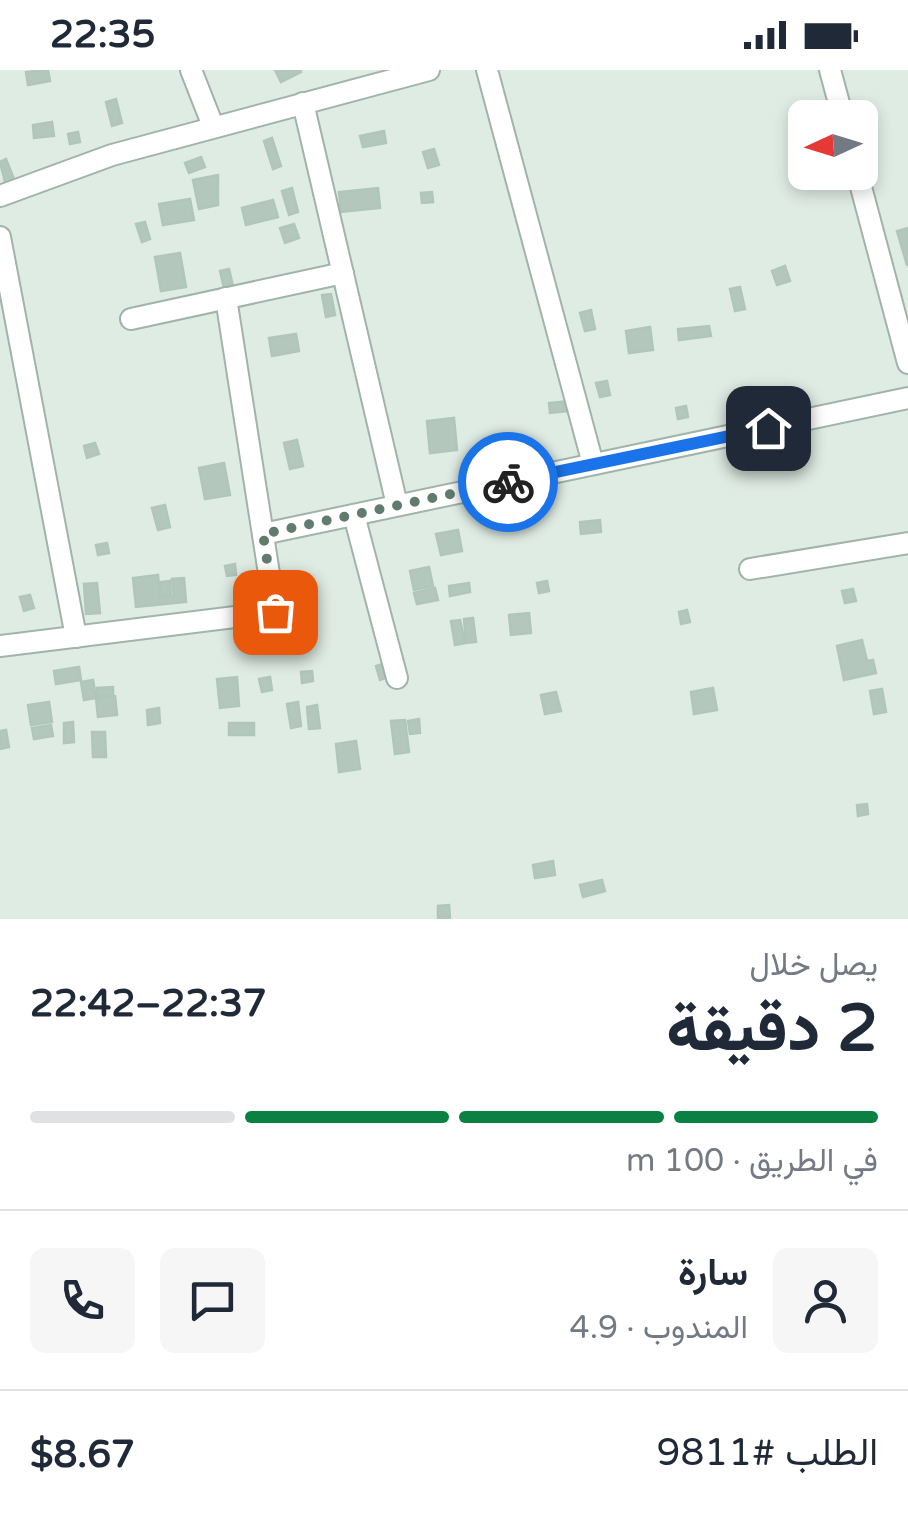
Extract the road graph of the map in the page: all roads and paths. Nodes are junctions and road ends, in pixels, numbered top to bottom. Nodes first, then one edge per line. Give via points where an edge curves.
1 (192, 70) edge
2 (429, 70) edge
3 (488, 70) edge
4 (830, 70) edge
5 (363, 78) edge
6 (838, 100) edge
7 (303, 102) junction
8 (213, 126) junction
9 (862, 190) edge
10 (0, 196) edge
11 (0, 236) edge
12 (343, 272) junction
13 (226, 298) junction
14 (130, 319) dead end
15 (908, 362) edge
16 (908, 398) edge
17 (593, 464) junction
18 (398, 506) junction
19 (354, 515) junction
20 (263, 534) junction
21 (908, 542) edge
22 (750, 568) dead end
23 (76, 637) junction
24 (0, 646) edge
25 (397, 678) dead end

1 - 8 street
2 - 5 street
3 - 17 street
4 - 6 street
5 - 7 street
7 - 8 street
7 - 12 street
8 - 10 street
9 - 15 street
11 - 23 street
12 - 13 street
12 - 18 street
13 - 14 street
13 - 20 street
16 - 17 street
17 - 18 street
18 - 19 street
19 - 20 street
19 - 25 street
20 - 23 street via 275,612
21 - 22 street
23 - 24 street

